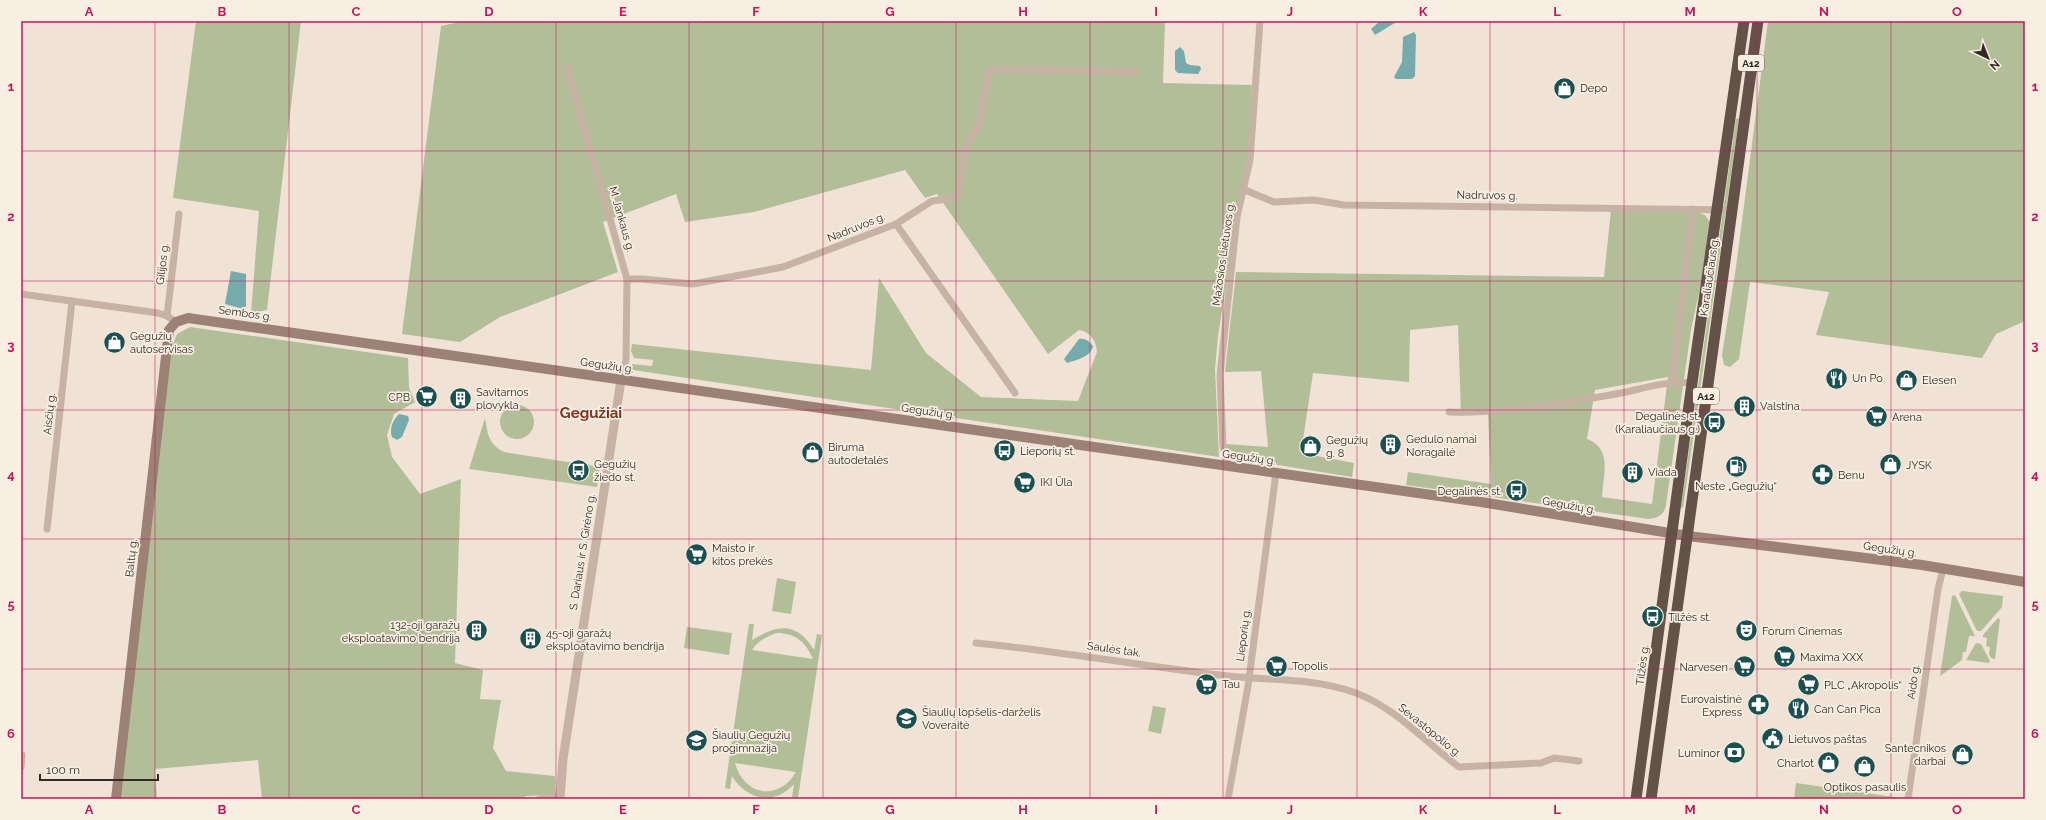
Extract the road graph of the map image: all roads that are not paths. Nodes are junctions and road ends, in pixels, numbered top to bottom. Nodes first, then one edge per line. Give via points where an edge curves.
1 (1260, 21) edge
2 (1744, 21) edge
3 (1758, 21) edge
4 (568, 67) dead end
5 (1136, 72) dead end
6 (1245, 190) junction
7 (1693, 209) junction
8 (1717, 210) junction
9 (1731, 210) junction
10 (179, 214) dead end
11 (896, 224) junction
12 (627, 279) junction
13 (21, 294) edge
14 (72, 301) junction
15 (167, 316) junction
16 (176, 322) junction
17 (468, 357) joint
18 (621, 380) junction
19 (1672, 383) junction
20 (1692, 383) junction
21 (1015, 393) dead end
22 (1449, 412) dead end
23 (1229, 467) junction
24 (1276, 473) junction
25 (47, 528) dead end
26 (1672, 533) junction
27 (1688, 536) junction
28 (1943, 569) junction
29 (2025, 582) edge
30 (976, 643) dead end
31 (1249, 677) junction
32 (22, 755) dead end
33 (1579, 761) dead end
34 (21, 766) edge
35 (560, 798) edge
36 (116, 799) edge
37 (539, 799) edge
38 (1228, 799) edge
39 (1636, 799) edge
40 (1651, 799) edge
41 (1908, 799) edge

1 - 6 street, Mažosios Lietuvos g. via 1250,160
2 - 8 highway, Karaliaučiaus g. / A12
3 - 9 highway, Karaliaučiaus g. / A12
4 - 12 street, M. Jankaus g.
5 - 11 street, Nadruvos g. via 1007,69 989,71 978,124 965,149 960,189 955,198 932,201
6 - 7 street, Nadruvos g. via 1274,202 1314,200 1344,204
6 - 23 street, Mažosios Lietuvos g. via 1238,217 1220,375 1223,446
7 - 8 street, Nadruvos g.
7 - 19 street
8 - 9 street, Nadruvos g.
8 - 20 highway, Karaliaučiaus g. / A12
9 - 27 highway, Karaliaučiaus g. / A12
10 - 15 street, Gilijos g.
11 - 12 street, Nadruvos g. via 778,268 693,284
11 - 21 street
12 - 18 street, M. Jankaus g. via 626,360
13 - 14 street
14 - 15 street
14 - 25 street, Aisčių g.
15 - 16 street
16 - 17 main road, Sembos g. via 188,318
16 - 36 main road, Baltų g. via 170,330
17 - 18 main road, Gegužių g.
18 - 23 main road, Gegužių g.
18 - 35 street, S. Dariaus ir S. Girėno g. via 564,752
19 - 20 street
19 - 22 street via 1612,395 1488,412
20 - 26 highway, Karaliaučiaus g. / A12
23 - 24 main road, Gegužių g.
24 - 26 main road, Gegužių g.
24 - 31 street, Lieporių g.
26 - 27 main road, Gegužių g.
26 - 39 highway, Tilžės g. / A12
27 - 28 main road, Gegužių g.
27 - 40 highway, A12
28 - 29 main road, Gegužių g.
28 - 41 street, Aido g.
30 - 31 street, Saulės tak.
31 - 33 street, Sevastopolio g. via 1311,682 1357,693 1394,714 1459,767 1541,763 1554,758
31 - 38 street, Lieporių g.
32 - 34 street
35 - 37 street

